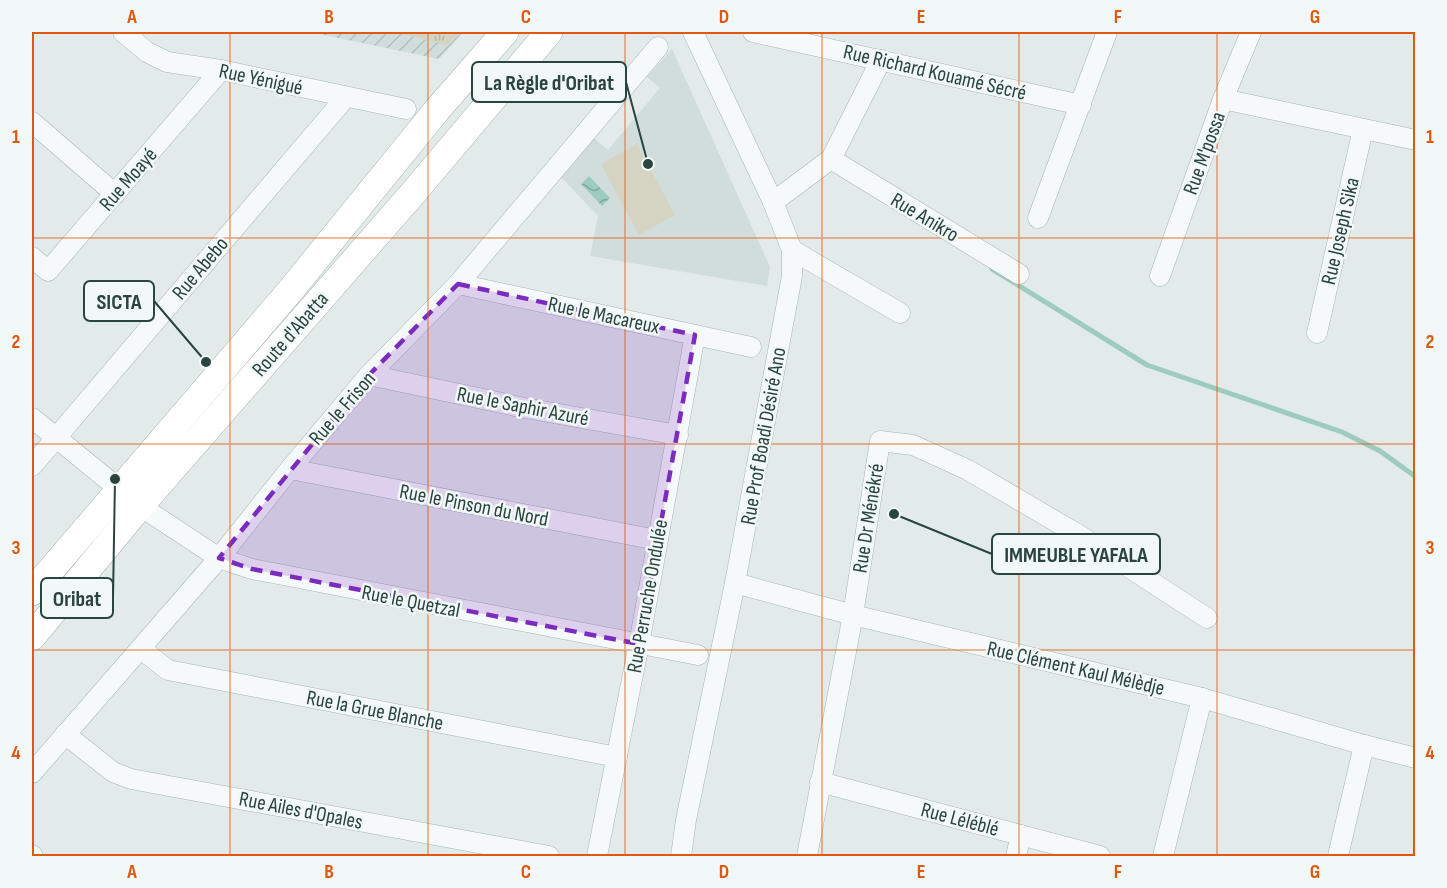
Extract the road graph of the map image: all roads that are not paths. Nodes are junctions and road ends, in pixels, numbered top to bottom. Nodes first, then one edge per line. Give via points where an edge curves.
1 (123, 32) edge
2 (505, 32) edge
3 (549, 32) edge
4 (693, 32) edge
5 (753, 32) edge
6 (1107, 32) edge
7 (1251, 32) edge
8 (658, 47) dead end
9 (881, 60) junction
10 (221, 70) junction
11 (345, 97) junction
12 (1224, 99) junction
13 (1081, 105) junction
14 (406, 109) dead end
15 (32, 122) edge
16 (1363, 129) junction
17 (1416, 140) edge
18 (831, 159) junction
19 (115, 194) junction
20 (773, 202) junction
21 (1038, 218) dead end
22 (792, 250) junction
23 (32, 257) edge
24 (1019, 274) dead end
25 (1160, 276) dead end
26 (458, 284) junction
27 (900, 312) dead end
28 (1317, 333) dead end
29 (695, 335) junction
30 (751, 347) dead end
31 (369, 375) junction
32 (32, 418) edge
33 (678, 435) junction
34 (56, 439) junction
35 (32, 466) edge
36 (290, 470) junction
37 (129, 498) junction
38 (657, 540) junction
39 (219, 558) junction
40 (735, 583) junction
41 (32, 592) edge
42 (853, 615) junction
43 (1207, 618) dead end
44 (32, 637) edge
45 (639, 644) junction
46 (141, 649) junction
47 (698, 655) dead end
48 (1202, 698) junction
49 (65, 734) junction
50 (1364, 745) junction
51 (617, 757) junction
52 (1416, 758) edge
53 (32, 773) edge
54 (820, 782) junction
55 (1021, 835) junction
56 (549, 856) edge
57 (597, 856) edge
58 (681, 856) edge
59 (807, 856) edge
60 (1016, 856) edge
61 (1100, 856) edge
62 (1163, 856) edge
63 (1338, 856) edge

1 - 10 street, Rue Yénigué via 147,52 167,62
2 - 37 street, Route d'Abatta via 290,291
3 - 37 street, Route d'Abatta via 370,243
4 - 20 street, Rue Prof Boadi Désiré Ano
5 - 9 street, Rue Richard Kouamé Sécré
6 - 13 street
7 - 12 street, Rue M'possa
8 - 26 street, Rue le Frison
9 - 13 street, Rue Richard Kouamé Sécré
9 - 18 street
10 - 11 street, Rue Yénigué
10 - 19 street, Rue Moayé
11 - 14 street, Rue Yénigué
11 - 34 street, Rue Abebo
12 - 16 street
12 - 25 street, Rue M'possa
13 - 21 street
15 - 19 street
16 - 17 street
16 - 28 street, Rue Joseph Sika
18 - 20 street
18 - 24 street, Rue Anikro
19 - 23 street, Rue Moayé via 48,271
20 - 22 street, Rue Prof Boadi Désiré Ano
22 - 27 street
22 - 40 street, Rue Prof Boadi Désiré Ano via 792,276
26 - 29 street, Rue le Macareux
26 - 31 street, Rue le Frison
29 - 30 street, Rue le Macareux
29 - 33 street, Rue Perruche Ondulée
31 - 33 street, Rue le Saphir Azuré
31 - 36 street, Rue le Frison
32 - 34 street, Rue le Quetzal
33 - 38 street, Rue Perruche Ondulée
34 - 35 street, Rue Abebo
34 - 37 street, Rue le Quetzal
36 - 38 street, Rue le Pinson du Nord
36 - 39 street, Rue le Frison
37 - 39 street, Rue le Quetzal
37 - 41 street, Route d'Abatta
37 - 44 street, Route d'Abatta
38 - 45 street, Rue Perruche Ondulée
39 - 45 street, Rue le Quetzal via 252,569
39 - 46 street, Rue le Frison
40 - 42 street, Rue Clément Kaul Mélèdje
40 - 58 street, Rue Prof Boadi Désiré Ano
42 - 43 street, Rue Dr Ménékré via 880,441 914,445 968,470 1079,535
42 - 48 street, Rue Clément Kaul Mélèdje
42 - 54 street, Rue Dr Ménékré
45 - 47 street, Rue le Quetzal
45 - 51 street, Rue Perruche Ondulée
46 - 49 street, Rue le Frison
46 - 51 street, Rue la Grue Blanche via 168,670
48 - 50 street, Rue Clément Kaul Mélèdje
48 - 62 street
49 - 53 street, Rue le Frison
49 - 56 street, Rue Ailes d'Opales via 113,772 131,778
50 - 52 street, Rue Clément Kaul Mélèdje
50 - 63 street
51 - 57 street, Rue Perruche Ondulée
54 - 55 street, Rue Léléblé
54 - 59 street, Rue Dr Ménékré
55 - 60 street
55 - 61 street, Rue Léléblé

